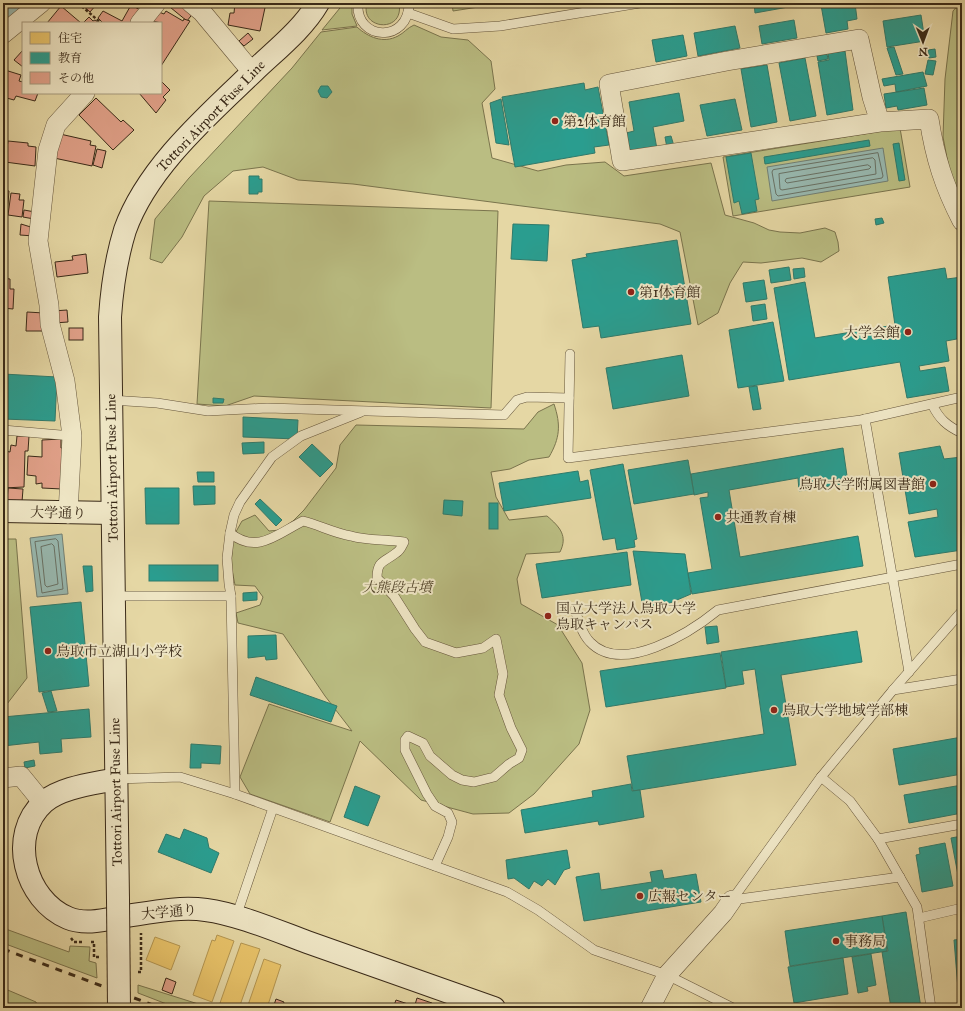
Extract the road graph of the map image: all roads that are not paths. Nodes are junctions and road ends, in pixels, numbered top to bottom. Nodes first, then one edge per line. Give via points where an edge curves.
1 (41, 3) edge
2 (156, 3) edge
3 (191, 3) edge
4 (318, 3) edge
5 (358, 3) edge
6 (409, 3) edge
7 (640, 3) edge
8 (408, 13) junction
9 (141, 22) edge
10 (3, 34) edge
11 (252, 72) junction
12 (84, 94) edge
13 (880, 122) junction
14 (962, 221) edge
15 (570, 354) dead end
16 (962, 397) edge
17 (569, 398) junction
18 (111, 400) junction
19 (932, 404) junction
20 (364, 411) junction
21 (865, 419) junction
22 (3, 430) edge
23 (962, 433) edge
24 (72, 436) junction
25 (3, 511) edge
26 (112, 513) junction
27 (68, 514) junction
28 (230, 533) junction
29 (962, 564) edge
30 (892, 576) junction
31 (114, 596) junction
32 (231, 596) junction
33 (575, 609) dead end
34 (962, 611) edge
35 (908, 672) junction
36 (962, 679) edge
37 (893, 690) junction
38 (12, 777) edge
39 (821, 777) junction
40 (116, 779) junction
41 (235, 794) junction
42 (44, 803) junction
43 (273, 808) junction
44 (962, 824) edge
45 (878, 839) junction
46 (435, 866) junction
47 (900, 877) junction
48 (732, 900) junction
49 (962, 908) edge
50 (236, 918) junction
51 (919, 918) junction
52 (667, 975) junction
53 (119, 1008) edge
54 (494, 1008) edge
55 (650, 1008) edge
56 (733, 1008) edge
57 (931, 1008) edge

1 - 10 street
2 - 9 street
3 - 11 street via 202,12
4 - 11 main road, Tottori Airport Fuse Line via 298,29
5 - 8 lane via 364,24 378,33 394,31 401,26
6 - 8 lane
7 - 8 lane via 500,26 453,29
11 - 18 main road, Tottori Airport Fuse Line via 156,172 140,198 126,229 112,288
12 - 24 street via 56,126 48,150 38,241 50,324 65,381
13 - 13 street via 859,40 727,60 609,84 622,161
13 - 14 street via 930,119 933,146 946,189
15 - 17 lane
16 - 19 lane
17 - 20 lane via 527,397 517,400 504,415
17 - 21 lane via 568,458
18 - 20 lane via 157,402 208,411 267,408
18 - 26 main road, Tottori Airport Fuse Line
19 - 21 lane
19 - 23 lane via 938,418
20 - 28 lane via 301,436 272,457 240,502
21 - 30 lane
22 - 24 lane
24 - 27 street
25 - 27 main road, 大学通り
26 - 27 main road, 大学通り
26 - 31 main road, Tottori Airport Fuse Line
28 - 32 lane via 228,558
28 - 46 lane via 238,540 267,541 302,521 352,537 404,542 398,552 381,562 377,578 394,596 425,642 456,653 483,648 496,639 503,674 499,695 522,750 519,758 494,777 474,782 452,775 430,756 423,743 408,736 405,740 406,750 427,794 435,806 448,813 452,822
29 - 30 lane
30 - 33 lane via 718,610 667,641 627,655 606,652 588,641
30 - 35 lane
31 - 32 lane
31 - 40 main road, Tottori Airport Fuse Line
32 - 41 lane
34 - 35 lane
35 - 37 lane
36 - 37 lane
37 - 39 lane
38 - 42 street
39 - 45 lane via 850,801
39 - 48 lane
40 - 41 lane via 180,777
40 - 42 main road, 大学通り via 54,795
40 - 53 main road, Tottori Airport Fuse Line, bridge
41 - 43 lane
42 - 50 main road, 大学通り via 28,823 24,839 25,859 31,883 43,899 57,911 69,918 83,921 188,908 208,910
43 - 46 lane
43 - 50 lane
44 - 45 lane
45 - 47 lane
46 - 52 lane via 506,892 538,910 594,950
47 - 48 lane
47 - 51 lane via 917,907
48 - 52 street
49 - 51 lane
50 - 54 main road, 大学通り
51 - 57 lane
52 - 55 street
52 - 56 lane

